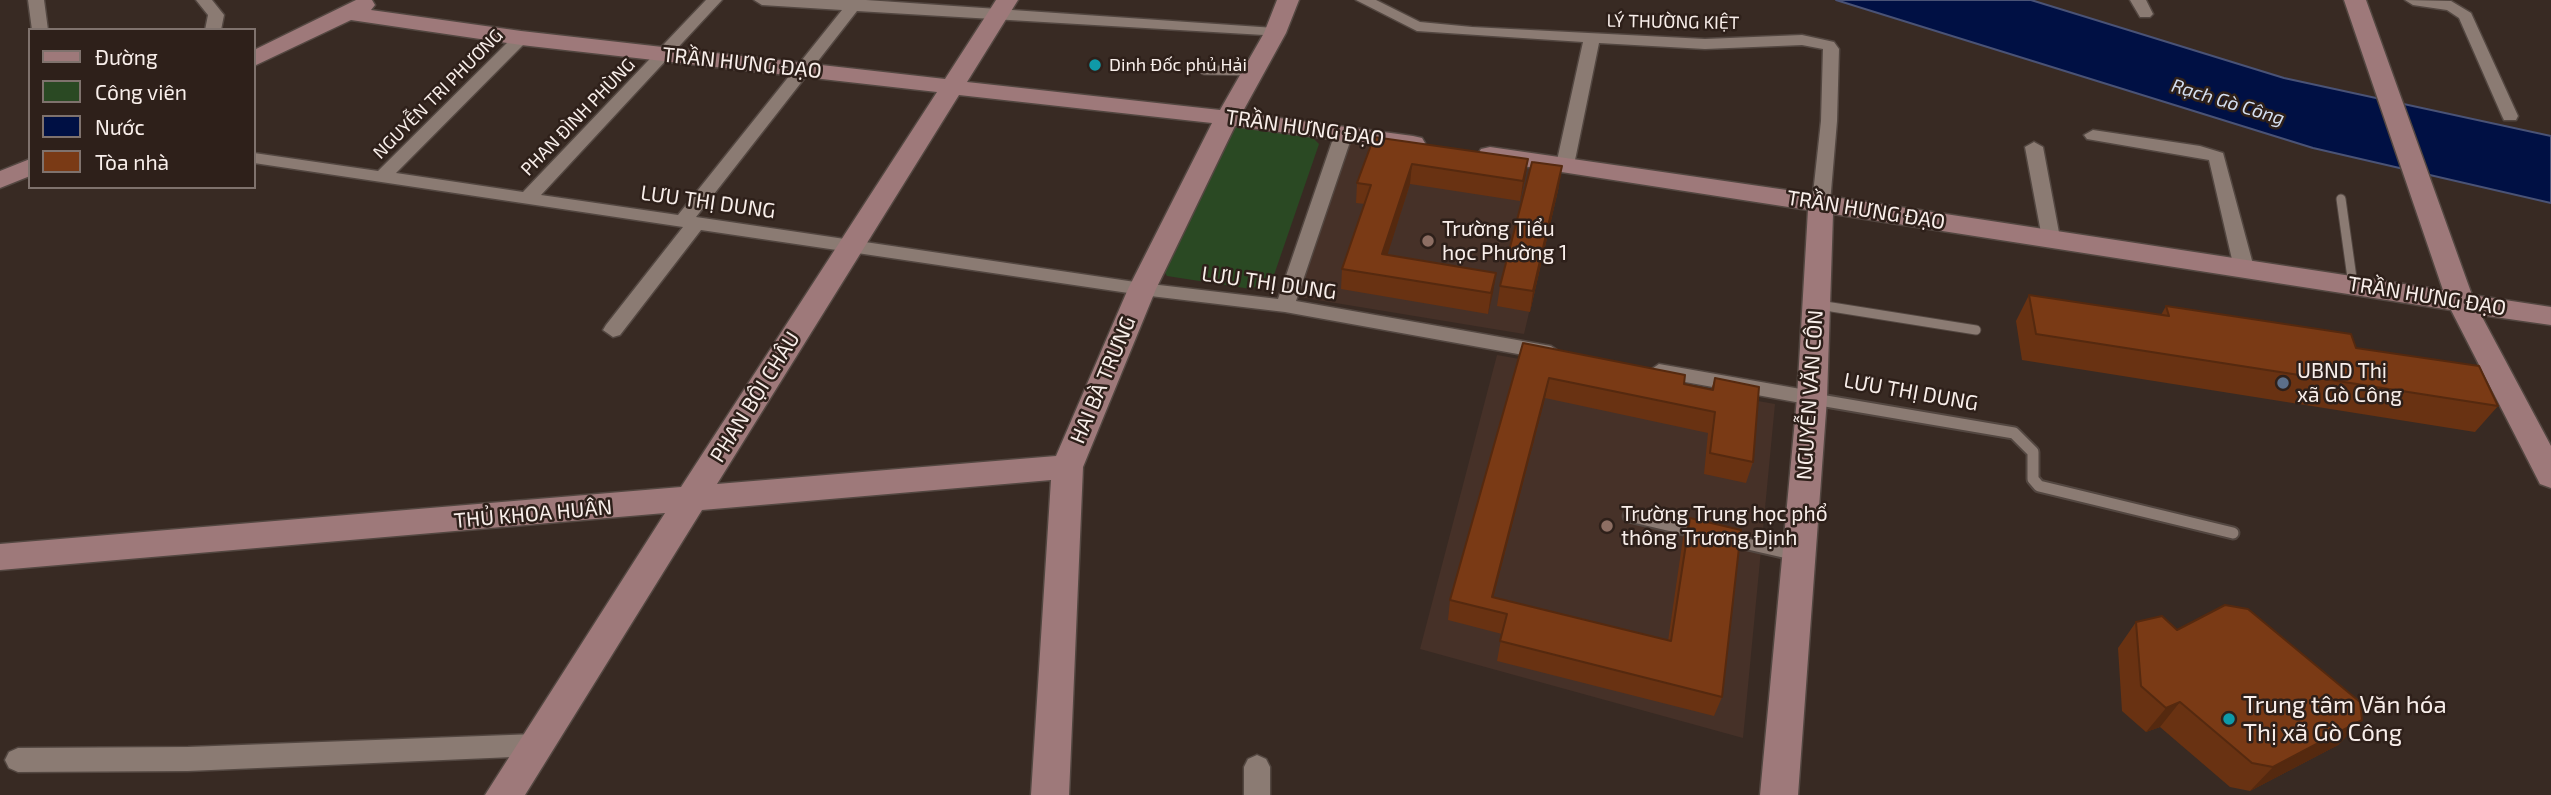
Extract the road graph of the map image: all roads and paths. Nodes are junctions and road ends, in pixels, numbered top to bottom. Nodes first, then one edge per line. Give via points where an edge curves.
1 (36, 0) edge
2 (204, 0) edge
3 (374, 0) edge
4 (714, 0) edge
5 (762, 0) edge
6 (1288, 0) edge
7 (1364, 0) edge
8 (2355, 0) edge
9 (2413, 0) edge
10 (855, 3) edge
11 (1002, 8) edge
12 (346, 13) junction
13 (40, 28) edge
14 (213, 28) edge
15 (1275, 33) junction
16 (522, 38) junction
17 (1592, 39) junction
18 (664, 54) junction
19 (256, 57) edge
20 (801, 69) junction
21 (1205, 70) dead end
22 (1254, 71) junction
23 (953, 88) junction
24 (2510, 116) dead end
25 (1227, 118) junction
26 (1344, 133) junction
27 (2093, 135) dead end
28 (2034, 146) dead end
29 (1441, 147) edge
30 (1468, 151) edge
31 (256, 158) edge
32 (1564, 166) junction
33 (28, 167) edge
34 (381, 178) junction
35 (0, 180) edge
36 (527, 199) junction
37 (2341, 200) dead end
38 (1821, 203) junction
39 (690, 222) junction
40 (2051, 238) junction
41 (851, 245) junction
42 (2244, 268) junction
43 (2353, 285) junction
44 (1142, 289) junction
45 (2460, 300) junction
46 (1816, 304) junction
47 (1286, 306) junction
48 (2551, 316) edge
49 (613, 330) dead end
50 (1976, 330) dead end
51 (1569, 356) edge
52 (1636, 368) edge
53 (1812, 398) junction
54 (1067, 467) junction
55 (2551, 476) edge
56 (689, 501) junction
57 (1629, 516) dead end
58 (2233, 533) dead end
59 (1798, 556) junction
60 (0, 557) edge
61 (536, 745) junction
62 (18, 760) dead end
63 (1257, 767) dead end
64 (504, 795) edge
65 (1050, 795) edge
66 (1257, 795) edge
67 (1779, 795) edge

1 - 13 street
2 - 14 street via 216,15
3 - 12 street
4 - 18 street, PHAN ĐÌNH PHÙNG
5 - 10 street
6 - 15 street, HAI BÀ TRƯNG
7 - 17 street, LÝ THƯỜNG KIỆT via 1418,26
8 - 45 street
9 - 24 street via 2451,6 2466,16
10 - 11 street
10 - 20 street
11 - 15 street
11 - 23 street, PHAN BỘI CHÂU
12 - 16 street, TRẦN HƯNG ĐẠO
12 - 19 street
15 - 22 street, HAI BÀ TRƯNG
16 - 18 street, TRẦN HƯNG ĐẠO
16 - 34 street, NGUYỄN TRI PHƯƠNG
17 - 32 street
17 - 38 street, LÝ THƯỜNG KIỆT via 1705,44 1802,40 1828,45 1829,121
18 - 20 street, TRẦN HƯNG ĐẠO
18 - 36 street, PHAN ĐÌNH PHÙNG
20 - 23 street, TRẦN HƯNG ĐẠO
20 - 39 street
21 - 22 lane
22 - 25 street, HAI BÀ TRƯNG
23 - 25 street, TRẦN HƯNG ĐẠO
23 - 41 street, PHAN BỘI CHÂU
25 - 26 street, TRẦN HƯNG ĐẠO
25 - 44 street, HAI BÀ TRƯNG
26 - 29 street, TRẦN HƯNG ĐẠO
26 - 47 street
27 - 42 street via 2217,156
28 - 40 street
30 - 32 street, TRẦN HƯNG ĐẠO
31 - 34 street, LƯU THỊ DUNG
32 - 38 street, TRẦN HƯNG ĐẠO
33 - 35 street
34 - 36 street, LƯU THỊ DUNG
36 - 39 street, LƯU THỊ DUNG
37 - 43 lane
38 - 40 street, TRẦN HƯNG ĐẠO
38 - 46 street, NGUYỄN VĂN CÔN
39 - 41 street, LƯU THỊ DUNG
39 - 49 street
40 - 42 street, TRẦN HƯNG ĐẠO
41 - 44 street, LƯU THỊ DUNG
41 - 56 street, PHAN BỘI CHÂU
42 - 43 street, TRẦN HƯNG ĐẠO
43 - 45 street, TRẦN HƯNG ĐẠO
44 - 47 street, LƯU THỊ DUNG
44 - 54 street, HAI BÀ TRƯNG
45 - 48 street, TRẦN HƯNG ĐẠO
45 - 55 street
46 - 50 lane
46 - 53 street, NGUYỄN VĂN CÔN
47 - 51 street, LƯU THỊ DUNG
52 - 53 street, LƯU THỊ DUNG
53 - 58 lane, LƯU THỊ DUNG via 2014,433 2034,452 2033,479 2039,486
53 - 59 street, NGUYỄN VĂN CÔN
54 - 56 street, THỦ KHOA HUÂN
54 - 65 street, HAI BÀ TRƯNG
56 - 60 street, THỦ KHOA HUÂN
56 - 61 street, PHAN BỘI CHÂU
57 - 59 lane
59 - 67 street, NGUYỄN VĂN CÔN
61 - 62 street via 188,759
61 - 64 street, PHAN BỘI CHÂU
63 - 66 street

